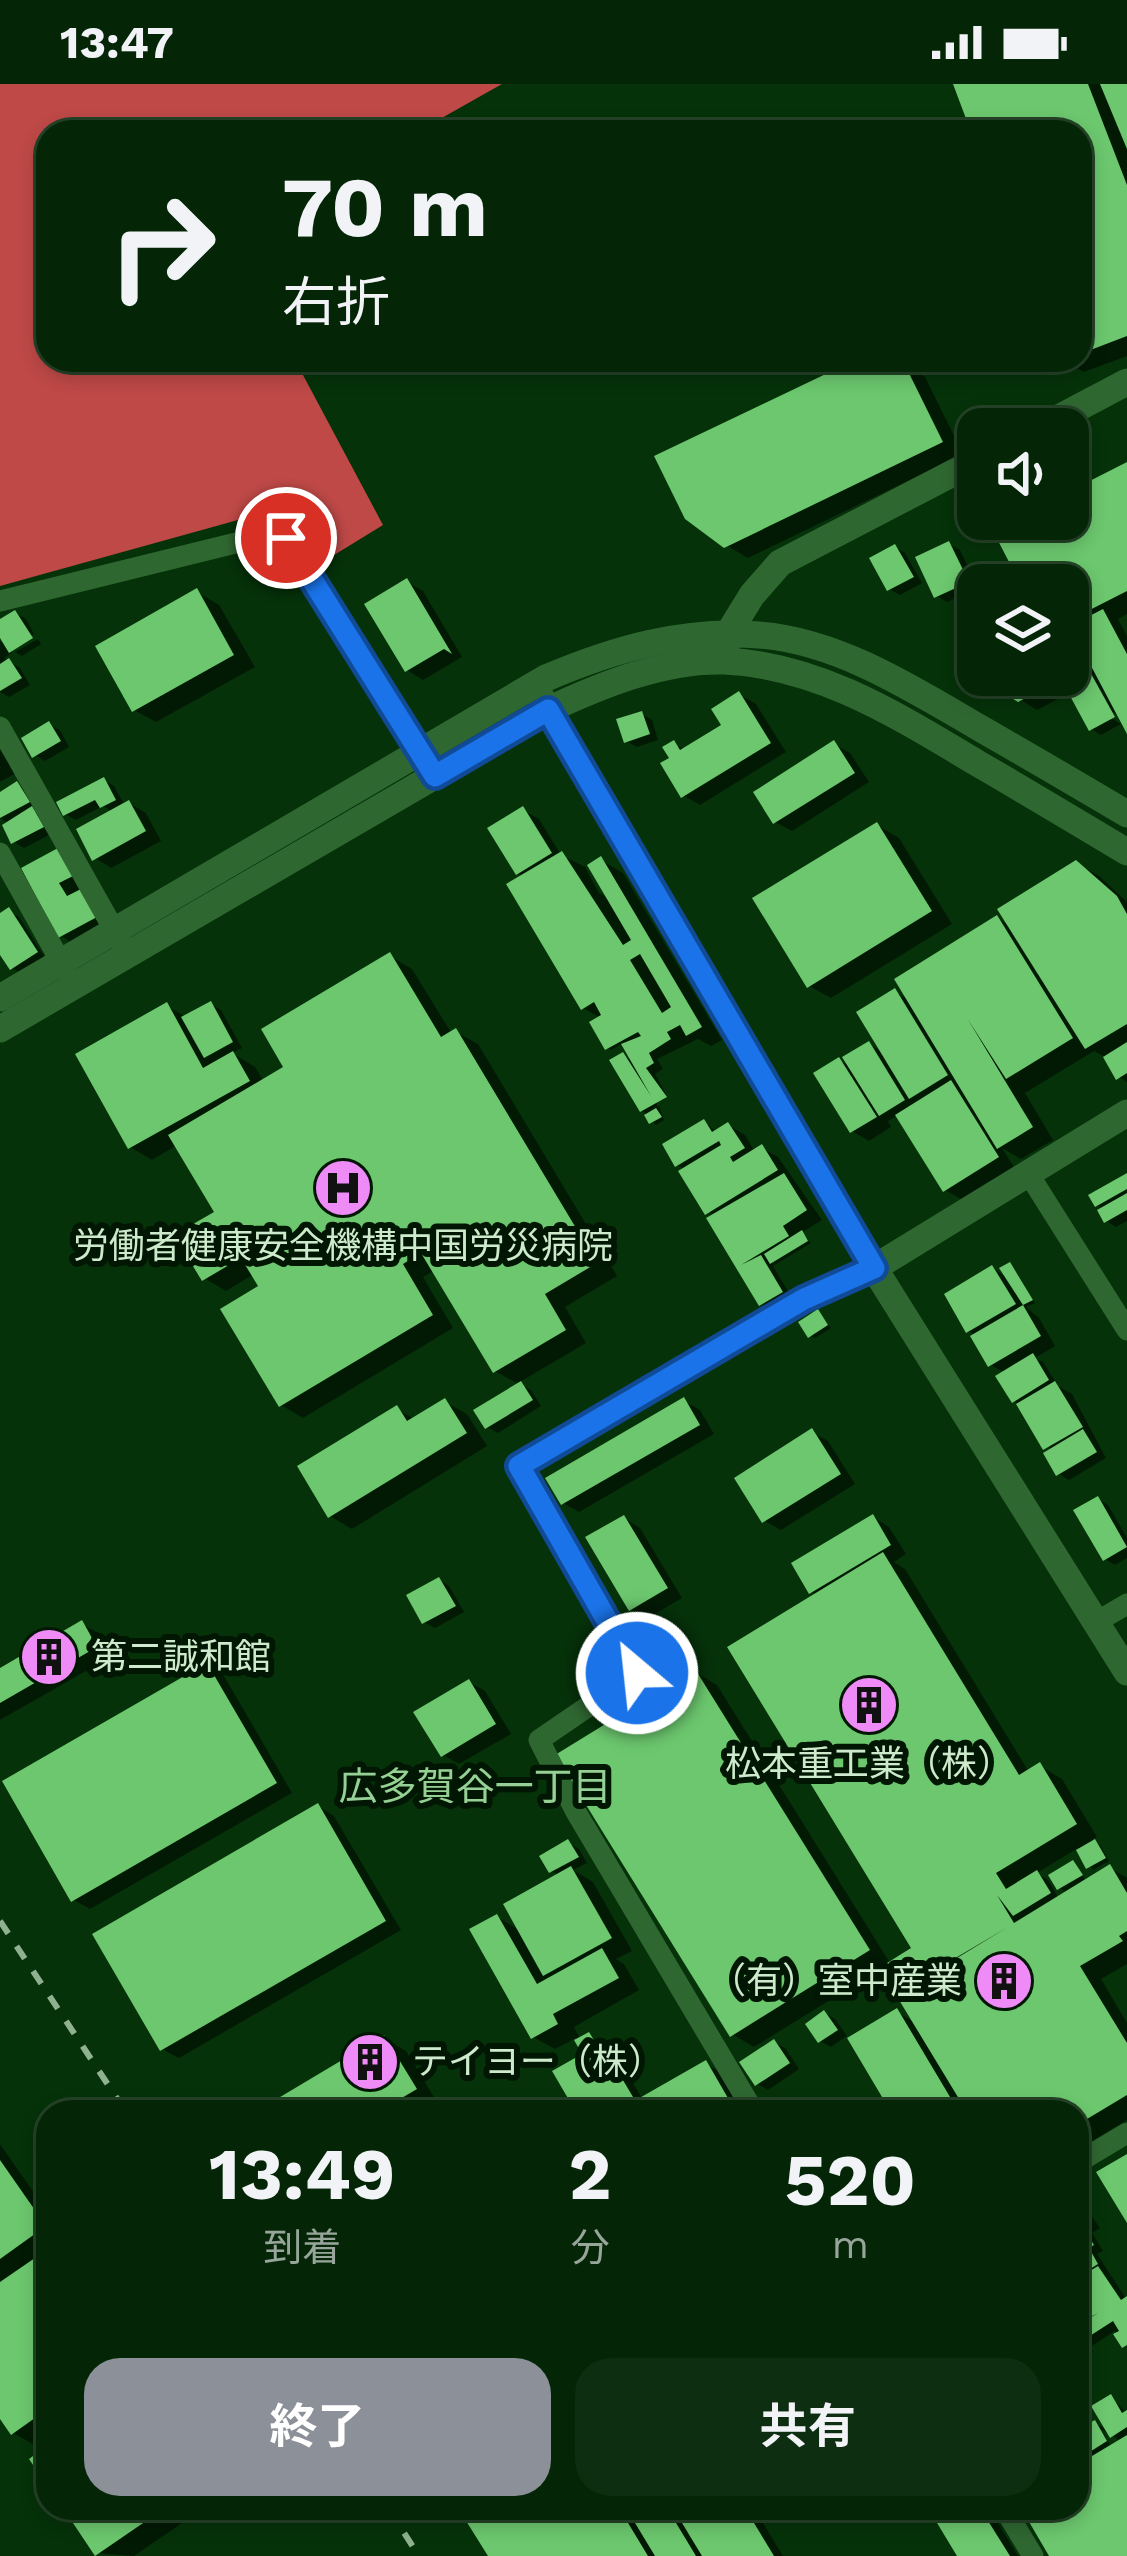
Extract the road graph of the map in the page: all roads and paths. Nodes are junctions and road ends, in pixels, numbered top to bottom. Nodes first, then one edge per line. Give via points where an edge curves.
1 (1127, 382) edge
2 (1078, 408) edge
3 (957, 471) edge
4 (0, 601) edge
5 (726, 648) junction
6 (541, 698) junction
7 (0, 727) edge
8 (429, 764) junction
9 (1127, 814) edge
10 (1127, 852) edge
11 (0, 853) edge
12 (122, 943) junction
13 (68, 975) junction
14 (0, 998) edge
15 (0, 1029) edge
16 (1127, 1113) edge
17 (1028, 1173) junction
18 (874, 1268) junction
19 (1127, 1330) edge
20 (1127, 1604) edge
21 (1098, 1621) junction
22 (1127, 1672) edge
23 (747, 2100) edge
24 (1127, 2133) edge
25 (1089, 2156) edge
26 (1012, 2520) edge
27 (1034, 2556) edge

1 - 2 street
3 - 5 street via 781,563 752,596
4 - 8 street via 264,536 286,538
5 - 6 street
5 - 9 street via 764,635 892,676
5 - 10 street via 890,710
6 - 8 street
6 - 18 street
7 - 12 street
8 - 12 street
11 - 13 street
12 - 13 street
13 - 14 street
13 - 15 street
16 - 17 street
17 - 18 street
17 - 19 street
18 - 21 street
18 - 23 street via 788,1308 519,1466 637,1673 538,1740
20 - 21 street
21 - 22 street
24 - 25 street
26 - 27 street

